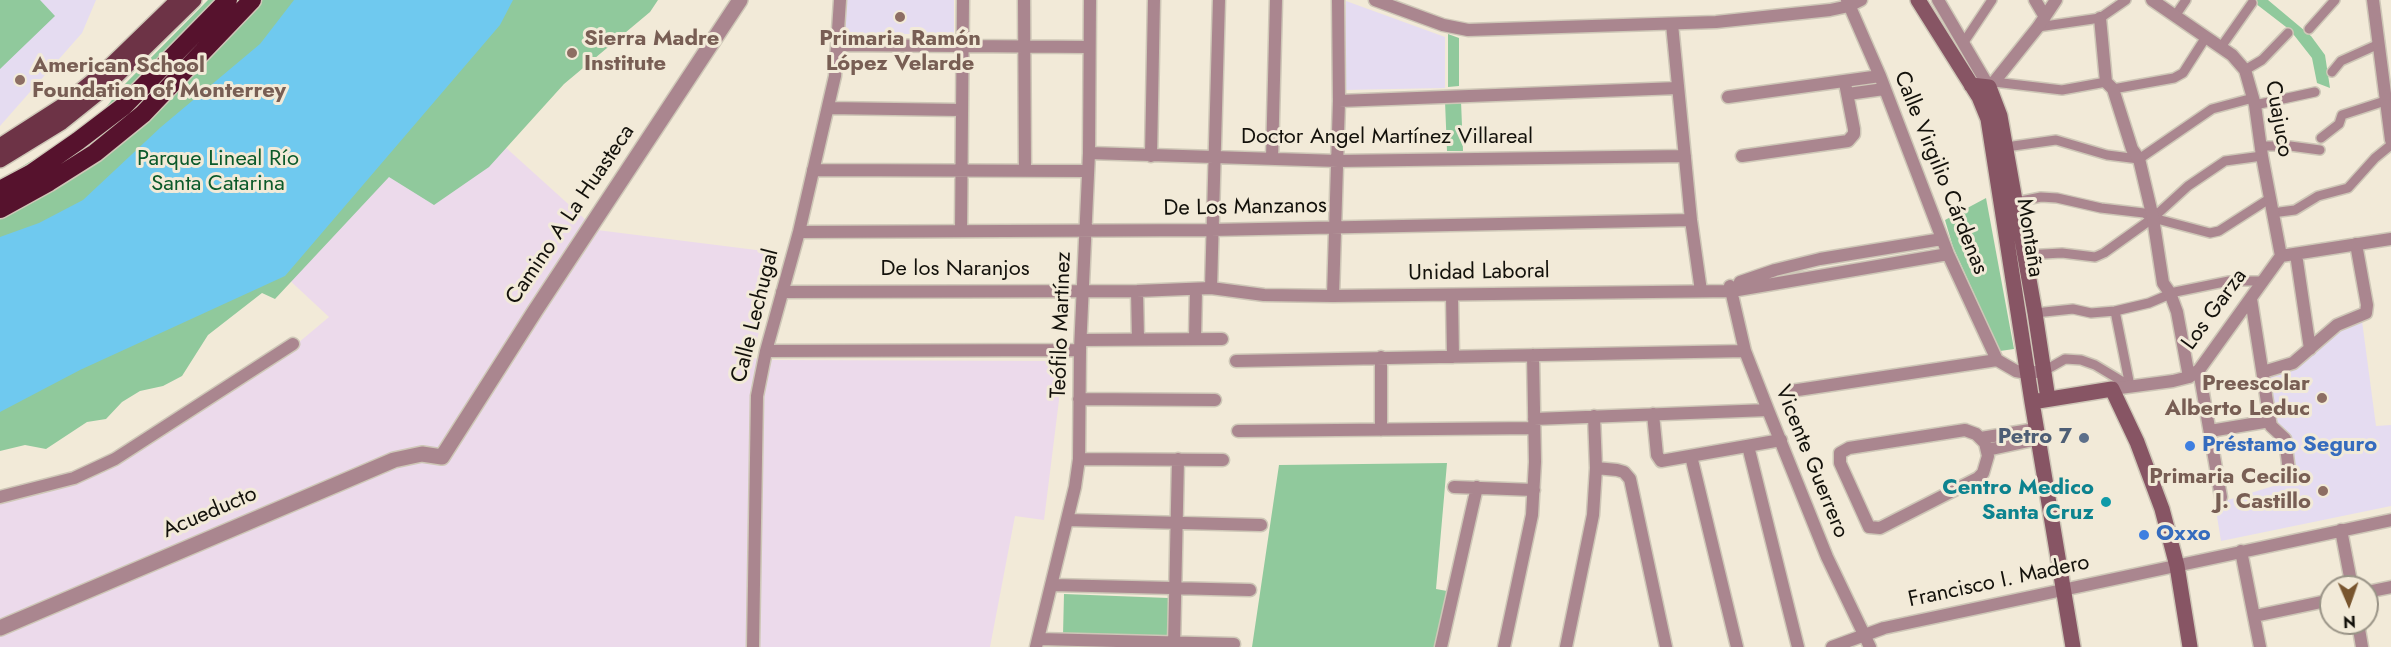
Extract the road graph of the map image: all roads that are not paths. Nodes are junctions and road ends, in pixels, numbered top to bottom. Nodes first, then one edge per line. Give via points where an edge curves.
1 (178, 0) edge
2 (194, 0) edge
3 (228, 0) edge
4 (252, 0) edge
5 (740, 0) edge
6 (840, 0) edge
7 (963, 0) edge
8 (1024, 0) edge
9 (1090, 0) edge
10 (1154, 0) edge
11 (1219, 0) edge
12 (1276, 0) edge
13 (1338, 0) edge
14 (1861, 0) edge
15 (1918, 0) edge
16 (1938, 0) edge
17 (1992, 0) edge
18 (2035, 0) edge
19 (2056, 0) edge
20 (2126, 0) edge
21 (2152, 0) edge
22 (2187, 0) edge
23 (2335, 0) edge
24 (2373, 0) edge
25 (1380, 1) edge
26 (1848, 3) edge
27 (2252, 3) dead end
28 (2175, 16) junction
29 (2100, 18) junction
30 (2042, 22) junction
31 (1672, 24) junction
32 (2309, 29) dead end
33 (2288, 33) dead end
34 (2206, 37) junction
35 (1964, 42) junction
36 (2379, 44) junction
37 (837, 45) junction
38 (963, 46) junction
39 (1088, 46) junction
40 (1023, 47) junction
41 (2221, 47) junction
42 (2245, 70) junction
43 (2332, 72) dead end
44 (1880, 76) junction
45 (2110, 86) junction
46 (1678, 88) junction
47 (1846, 88) junction
48 (1983, 88) junction
49 (1884, 89) junction
50 (2315, 92) dead end
51 (1728, 97) dead end
52 (1339, 100) junction
53 (2254, 102) junction
54 (2388, 102) edge
55 (828, 108) junction
56 (961, 110) junction
57 (2321, 138) dead end
58 (2391, 140) edge
59 (2391, 145) edge
60 (0, 146) edge
61 (2006, 147) junction
62 (2320, 150) dead end
63 (2261, 151) junction
64 (1089, 153) junction
65 (1151, 156) junction
66 (1685, 156) junction
67 (1742, 156) dead end
68 (1213, 158) junction
69 (1272, 159) junction
70 (2139, 159) junction
71 (0, 160) edge
72 (1338, 161) junction
73 (813, 170) junction
74 (960, 171) junction
75 (1024, 171) junction
76 (1088, 171) junction
77 (0, 190) edge
78 (2269, 199) junction
79 (2016, 202) junction
80 (0, 209) edge
81 (2272, 213) junction
82 (2153, 218) junction
83 (1691, 220) junction
84 (1335, 228) junction
85 (1211, 230) junction
86 (961, 231) junction
87 (1086, 231) junction
88 (799, 232) junction
89 (1941, 239) junction
90 (2391, 239) edge
91 (2356, 244) junction
92 (1948, 254) junction
93 (2296, 254) junction
94 (2025, 255) junction
95 (2281, 256) junction
96 (2264, 281) junction
97 (1211, 288) junction
98 (1196, 289) junction
99 (1728, 289) junction
100 (1084, 290) junction
101 (1137, 291) junction
102 (1236, 291) joint
103 (1701, 291) junction
104 (782, 292) junction
105 (2170, 293) junction
106 (1333, 296) junction
107 (1452, 296) junction
108 (2251, 299) junction
109 (2115, 311) junction
110 (2036, 318) junction
111 (2020, 325) junction
112 (1138, 339) junction
113 (1196, 339) junction
114 (1222, 339) dead end
115 (293, 344) dead end
116 (1081, 345) junction
117 (2310, 349) junction
118 (766, 351) junction
119 (1745, 351) junction
120 (1533, 355) junction
121 (1381, 357) junction
122 (1453, 357) junction
123 (1996, 360) junction
124 (1236, 361) dead end
125 (2044, 371) junction
126 (2264, 372) junction
127 (2027, 373) junction
128 (2194, 373) junction
129 (2130, 386) junction
130 (2112, 389) junction
131 (1791, 391) dead end
132 (1079, 399) junction
133 (2048, 399) junction
134 (1215, 400) dead end
135 (2032, 402) junction
136 (1768, 410) junction
137 (1653, 414) junction
138 (1594, 416) junction
139 (2270, 421) junction
140 (1534, 423) junction
141 (1381, 429) junction
142 (1239, 431) dead end
143 (2210, 431) junction
144 (2037, 434) junction
145 (1981, 438) junction
146 (1780, 440) junction
147 (1748, 446) junction
148 (1987, 450) junction
149 (1691, 456) junction
150 (442, 457) joint
151 (1079, 459) junction
152 (1178, 459) junction
153 (1223, 460) dead end
154 (1596, 468) junction
155 (2289, 471) dead end
156 (1454, 487) dead end
157 (1477, 487) junction
158 (1534, 490) junction
159 (0, 497) edge
160 (2221, 497) dead end
161 (1067, 520) junction
162 (2391, 520) edge
163 (1178, 523) junction
164 (1261, 525) dead end
165 (2341, 530) junction
166 (2241, 551) junction
167 (2177, 566) junction
168 (2350, 575) edge
169 (1053, 585) junction
170 (1176, 588) junction
171 (1250, 590) dead end
172 (2062, 590) junction
173 (2319, 603) edge
174 (2255, 616) junction
175 (0, 628) edge
176 (1864, 635) junction
177 (1038, 643) edge
178 (1234, 644) dead end
179 (1174, 645) edge
180 (753, 647) edge
181 (1441, 647) edge
182 (1504, 647) edge
183 (1566, 647) edge
184 (1666, 647) edge
185 (1737, 647) edge
186 (1798, 647) edge
187 (1832, 647) edge
188 (1870, 647) edge
189 (2073, 647) edge
190 (2190, 647) edge
191 (2260, 647) edge

1 - 60 main road via 88,85
2 - 71 main road via 102,90 62,122
3 - 77 highway via 124,106 32,173
4 - 80 highway via 143,114 95,153
5 - 150 street, Camino A La Huasteca
6 - 37 street, Calle Lechugal
7 - 38 street
8 - 40 street
9 - 39 street, Teófilo Martínez
10 - 65 street
11 - 68 street
12 - 69 street
13 - 52 street
14 - 26 street
15 - 48 main road, Montaña
16 - 35 street, Montaña
17 - 35 street
18 - 30 street
19 - 30 street
20 - 29 street
21 - 28 street, Cuajuco
22 - 28 street
23 - 32 street
24 - 36 street
25 - 31 street via 1443,25 1468,30
26 - 31 street via 1830,10
26 - 44 street, Calle Virgilio Cárdenas
27 - 41 street
28 - 34 street, Cuajuco
29 - 30 street
29 - 45 street
30 - 48 street
31 - 46 street
33 - 42 street via 2262,60
34 - 41 street, Cuajuco
34 - 45 street via 2183,73 2174,78
35 - 48 street, Montaña
36 - 43 street via 2341,62
36 - 54 street
37 - 38 street
37 - 55 street, Calle Lechugal
38 - 40 street
38 - 56 street
39 - 40 street
39 - 64 street, Teófilo Martínez
40 - 75 street
41 - 42 street, Cuajuco
42 - 53 street, Cuajuco
44 - 47 street
44 - 49 street, Calle Virgilio Cárdenas
45 - 48 street via 2062,90
45 - 70 street
46 - 52 street
46 - 66 street
47 - 49 street
47 - 51 street
47 - 67 street via 1854,129 1848,141
48 - 61 main road, Montaña via 2000,116
48 - 111 main road, Montaña
49 - 89 street, Calle Virgilio Cárdenas
50 - 53 street
52 - 72 street
53 - 63 street, Cuajuco
53 - 70 street via 2211,109
54 - 57 street via 2342,115 2339,124
54 - 58 street
55 - 56 street
55 - 73 street, Calle Lechugal
56 - 74 street
59 - 81 street via 2348,188 2318,196 2295,210
61 - 70 street via 2056,140 2107,155
61 - 79 main road, Montaña
62 - 63 street via 2290,146
63 - 78 street, Cuajuco
63 - 82 street via 2225,161 2188,186
64 - 65 street, Doctor Angel Martínez Villareal
64 - 76 street, Teófilo Martínez
65 - 68 street, Doctor Angel Martínez Villareal
66 - 72 street, Doctor Angel Martínez Villareal
66 - 83 street
68 - 69 street, Doctor Angel Martínez Villareal
68 - 85 street
69 - 72 street, Doctor Angel Martínez Villareal
70 - 82 street
72 - 84 street
73 - 74 street
73 - 88 street, Calle Lechugal
74 - 75 street
74 - 86 street
75 - 76 street
76 - 87 street, Teófilo Martínez
78 - 81 street, Cuajuco
78 - 82 street via 2210,233
79 - 82 street via 2057,198 2144,213
79 - 94 main road, Montaña
81 - 95 street, Cuajuco
82 - 94 street via 2095,258 2055,253
82 - 105 street via 2163,283
83 - 84 street, De Los Manzanos
83 - 103 street
84 - 85 street, De Los Manzanos
84 - 106 street
85 - 87 street, De Los Manzanos
85 - 97 street
86 - 87 street, De Los Manzanos
86 - 88 street, De Los Manzanos
87 - 100 street, Teófilo Martínez
88 - 104 street, Calle Lechugal
89 - 92 street, Calle Virgilio Cárdenas
89 - 99 street, Unidad Laboral via 1775,270
90 - 91 street
91 - 93 street
91 - 117 street via 2366,314 2337,325
92 - 99 street, Unidad Laboral
92 - 123 street, Calle Virgilio Cárdenas
93 - 95 street
93 - 117 street
94 - 110 main road, Montaña
95 - 96 street, Los Garza
96 - 105 street via 2229,282
96 - 108 street, Los Garza
97 - 98 street, De los Naranjos
97 - 102 street, De los Naranjos
98 - 101 street, De los Naranjos
98 - 113 street
99 - 103 street, Unidad Laboral
99 - 119 street, Vicente Guerrero
100 - 101 street, De los Naranjos
100 - 104 street, De los Naranjos
100 - 116 street, Teófilo Martínez
101 - 112 street
102 - 106 street, Unidad Laboral
103 - 107 street, Unidad Laboral
104 - 118 street, Calle Lechugal
105 - 109 street
105 - 128 street
106 - 107 street, Unidad Laboral
107 - 122 street
108 - 126 street
108 - 128 street, Los Garza
109 - 110 street via 2064,309
109 - 129 street
110 - 111 main road
110 - 125 main road, Montaña
111 - 127 main road, Montaña
112 - 113 street
112 - 116 street
113 - 114 street
115 - 159 street via 115,459 74,478
116 - 118 street
116 - 132 street, Teófilo Martínez
117 - 126 street via 2293,363
118 - 180 street, Calle Lechugal via 757,396
119 - 120 street
119 - 136 street, Vicente Guerrero
120 - 122 street
120 - 140 street
121 - 122 street
121 - 124 street
121 - 141 street
123 - 127 street
123 - 131 street
125 - 127 street
125 - 129 street via 2065,359 2081,360
125 - 133 main road, Montaña
126 - 139 street
127 - 135 main road, Montaña
128 - 129 street, Los Garza
128 - 143 street
129 - 130 street, Los Garza
130 - 133 main road, Los Garza
130 - 167 main road via 2158,498
132 - 134 street
132 - 151 street, Teófilo Martínez
133 - 135 main road, Los Garza
135 - 144 main road, Montaña
136 - 137 street
136 - 146 street, Vicente Guerrero
137 - 138 street
137 - 149 street via 1659,459
138 - 140 street
138 - 154 street
139 - 143 street
139 - 155 street via 2285,439
140 - 141 street
140 - 158 street
141 - 142 street
143 - 160 street
144 - 145 street
144 - 148 street
144 - 172 main road, Montaña
145 - 148 street
145 - 148 street via 1965,430 1849,448 1840,453 1840,463 1865,522 1880,528 1978,478 1986,469
146 - 147 street
146 - 176 street, Vicente Guerrero via 1827,557
147 - 149 street
147 - 186 street
149 - 185 street
150 - 175 street, Acueducto via 422,454 394,460
151 - 152 street
151 - 161 street, Teófilo Martínez
152 - 153 street
152 - 163 street
154 - 183 street via 1591,528
154 - 184 street via 1624,472 1630,479
156 - 157 street
157 - 158 street
157 - 181 street
158 - 182 street
161 - 163 street
161 - 169 street, Teófilo Martínez
162 - 165 street, Francisco I. Madero
163 - 164 street
163 - 170 street
165 - 166 street, Francisco I. Madero
165 - 168 street
166 - 167 street, Francisco I. Madero
166 - 174 street
167 - 172 street, Francisco I. Madero
167 - 190 main road
169 - 170 street
169 - 177 street, Teófilo Martínez
170 - 171 street
170 - 179 street
172 - 176 street, Francisco I. Madero
172 - 189 main road, Montaña
173 - 174 street
174 - 191 street
176 - 187 street, Francisco I. Madero
176 - 188 street, Vicente Guerrero
177 - 179 street
178 - 179 street

